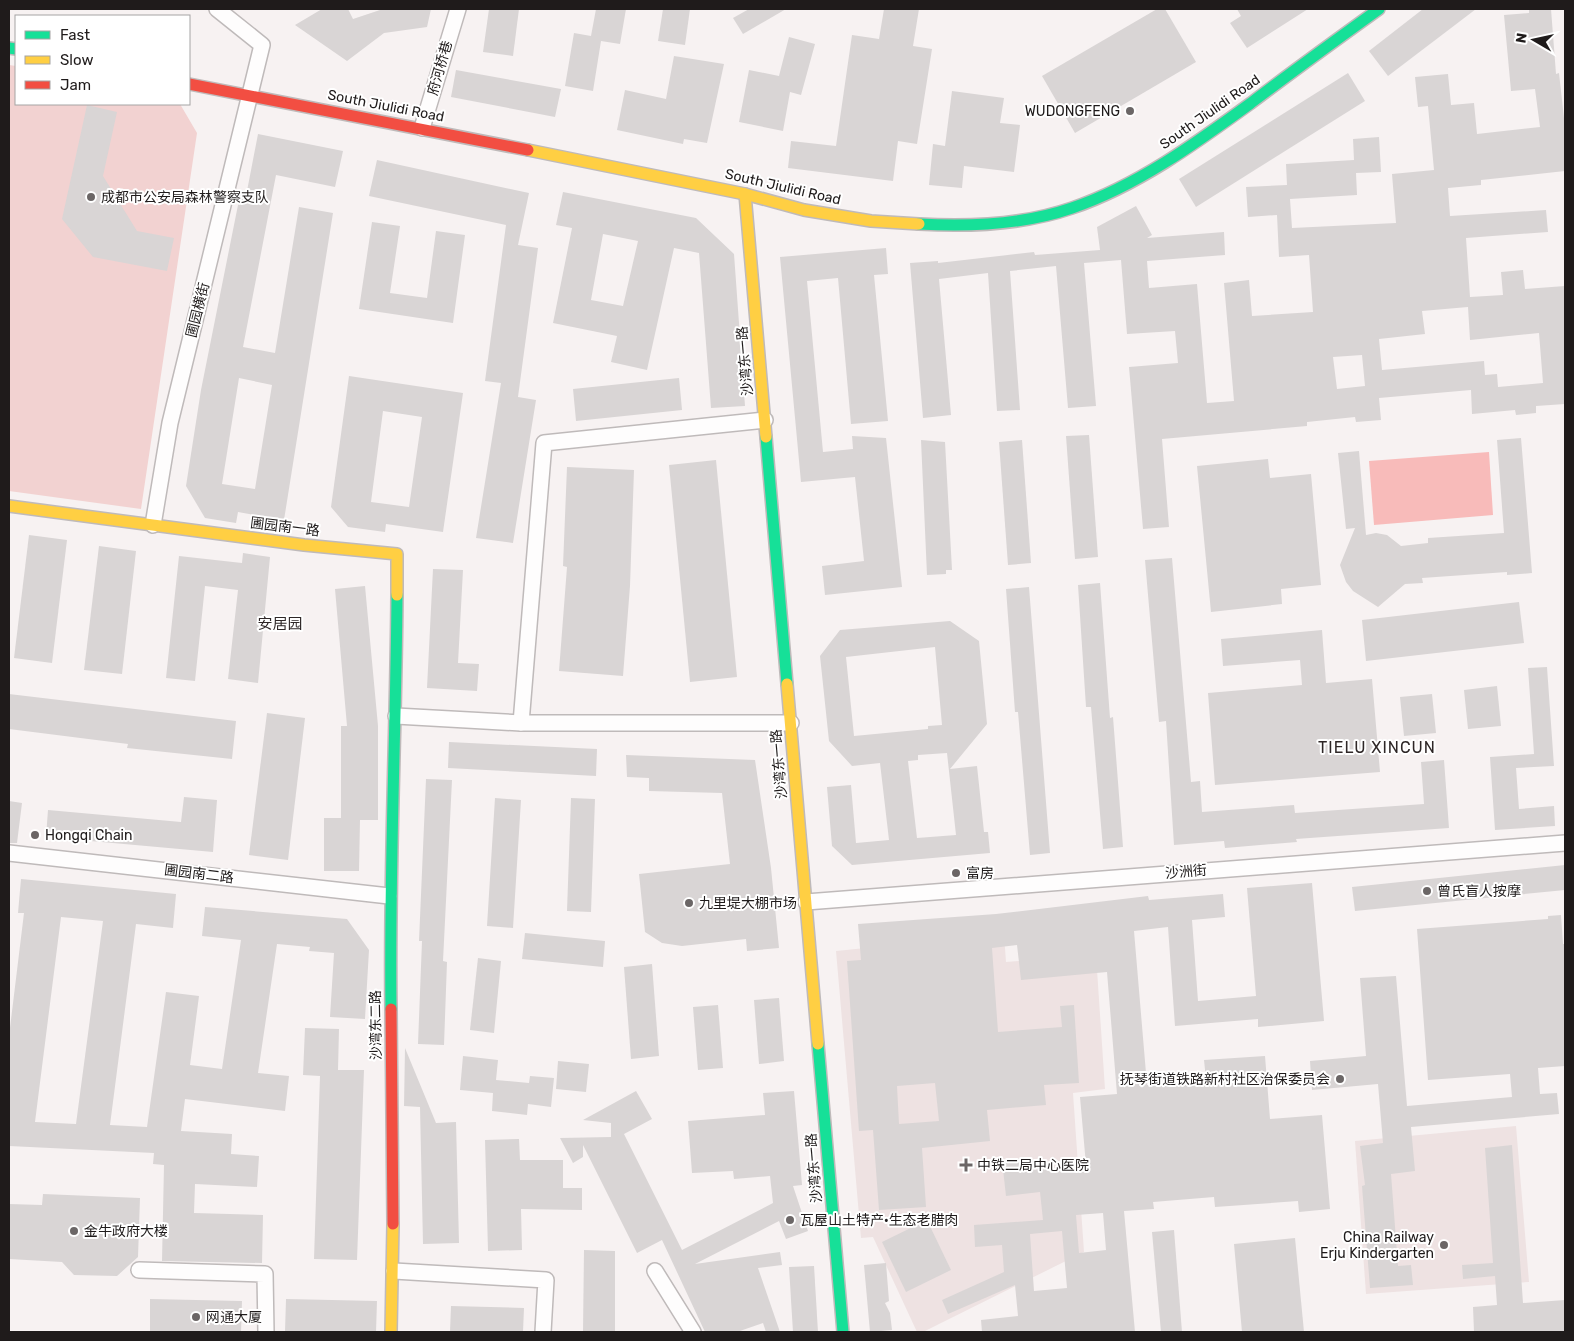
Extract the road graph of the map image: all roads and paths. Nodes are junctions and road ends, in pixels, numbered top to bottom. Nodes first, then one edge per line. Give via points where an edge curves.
1 (217, 9) edge
2 (458, 9) edge
3 (1379, 9) edge
4 (190, 84) edge
5 (251, 97) junction
6 (422, 128) junction
7 (745, 194) junction
8 (765, 420) junction
9 (9, 506) edge
10 (153, 525) junction
11 (396, 716) junction
12 (521, 723) junction
13 (791, 723) junction
14 (1565, 843) edge
15 (9, 853) edge
16 (389, 896) junction
17 (806, 902) junction
18 (139, 1270) dead end
19 (394, 1271) junction
20 (656, 1272) dead end
21 (266, 1332) edge
22 (391, 1332) edge
23 (543, 1332) edge
24 (693, 1332) edge
25 (843, 1332) edge

1 - 5 street, 圃园横街 via 262,45
2 - 6 street, 府河桥巷
3 - 7 street, South Jiulidi Road via 1190,147 1124,185 1072,208 1009,223 950,226 852,218 804,210
4 - 5 street, South Jiulidi Road
5 - 6 street, South Jiulidi Road
5 - 10 street, 圃园横街 via 170,423
6 - 7 street, South Jiulidi Road
7 - 8 street, 沙湾东一路
8 - 12 street via 544,443
8 - 13 street, 沙湾东一路
9 - 10 street, 圃园南一路
10 - 11 street, 圃园南一路 via 397,554
11 - 12 street
11 - 16 street, 沙湾东二路
12 - 13 street
13 - 17 street, 沙湾东一路
14 - 17 street, 沙洲街
15 - 16 street, 圃园南二路
16 - 19 street, 沙湾东二路
17 - 25 street, 沙湾东一路
18 - 21 street via 265,1274
19 - 22 street, 沙湾东二路
19 - 23 street via 546,1280
20 - 24 street

